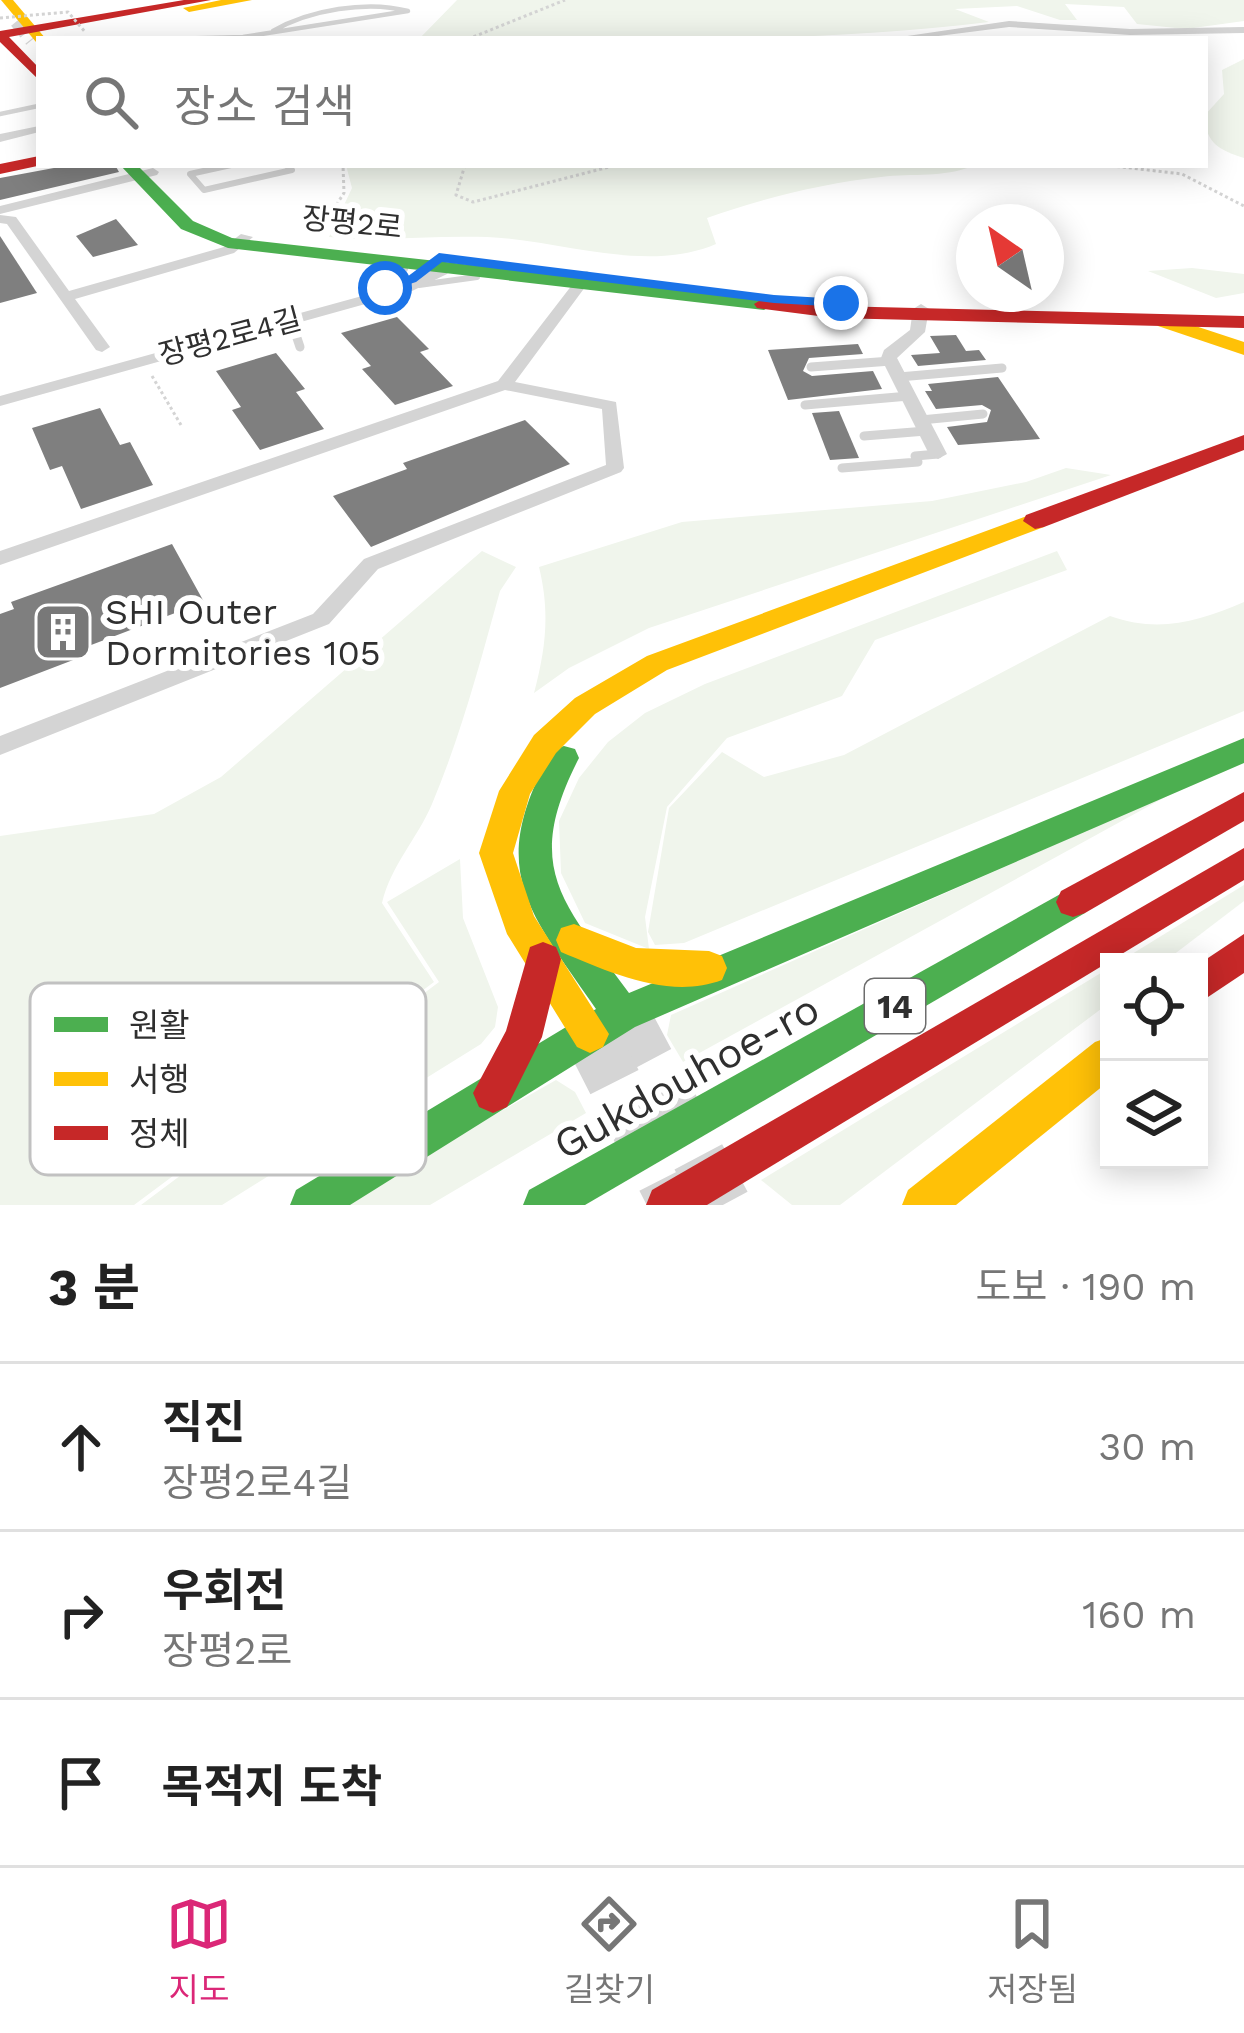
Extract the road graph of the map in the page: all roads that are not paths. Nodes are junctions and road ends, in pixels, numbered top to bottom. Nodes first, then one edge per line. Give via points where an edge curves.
1 (246, 0) edge
2 (198, 1) edge
3 (364, 12) dead end
4 (140, 16) junction
5 (81, 28) junction
6 (1244, 30) edge
7 (20, 36) edge
8 (252, 36) edge
9 (915, 36) edge
10 (36, 106) edge
11 (0, 114) edge
12 (36, 130) edge
13 (0, 138) edge
14 (36, 162) edge
15 (217, 168) edge
16 (290, 168) edge
17 (0, 169) edge
18 (141, 169) edge
19 (0, 214) edge
20 (242, 241) junction
21 (381, 259) junction
22 (442, 262) junction
23 (526, 277) junction
24 (584, 280) junction
25 (399, 287) junction
26 (68, 296) junction
27 (922, 313) junction
28 (290, 317) junction
29 (1237, 326) edge
30 (102, 347) dead end
31 (300, 347) dead end
32 (811, 367) dead end
33 (1002, 368) dead end
34 (895, 369) junction
35 (504, 385) junction
36 (0, 391) edge
37 (909, 396) junction
38 (0, 400) edge
39 (805, 405) dead end
40 (983, 415) dead end
41 (924, 426) junction
42 (864, 436) dead end
43 (1244, 442) edge
44 (938, 454) joint
45 (1244, 464) edge
46 (842, 468) dead end
47 (0, 558) edge
48 (0, 746) edge
49 (1244, 750) edge
50 (1244, 805) edge
51 (1244, 863) edge
52 (574, 940) junction
53 (1244, 951) edge
54 (543, 958) junction
55 (744, 960) junction
56 (1208, 979) edge
57 (622, 1013) junction
58 (590, 1034) junction
59 (1103, 1061) edge
60 (493, 1095) junction
61 (426, 1135) edge
62 (361, 1175) edge
63 (311, 1205) edge
64 (544, 1205) edge
65 (667, 1205) edge
66 (923, 1205) edge

1 - 4 main road
2 - 5 main road
2 - 7 main road via 60,19
3 - 8 lane via 404,7 339,10
4 - 5 main road
4 - 7 main road
5 - 7 main road
6 - 9 street via 1009,24
10 - 11 lane
12 - 13 street
14 - 17 main road
15 - 16 lane via 190,174 204,190
18 - 19 street
18 - 20 main road, 장평2로 via 207,225
19 - 26 street
20 - 21 main road, 장평2로
20 - 22 main road, 장평2로
20 - 26 street
21 - 22 main road, 장평2로
21 - 25 lane via 405,269
22 - 23 main road, 장평2로
22 - 24 main road, 장평2로
22 - 25 street, 장평2로4길
23 - 24 main road, 장평2로
23 - 25 lane
24 - 27 main road, 장평2로
24 - 35 street
25 - 28 street, 장평2로4길
26 - 30 street
27 - 29 main road, 장평2로
27 - 29 main road, 장평2로
27 - 34 street via 917,332 890,353
28 - 31 lane
28 - 36 street, 장평2로4길
28 - 38 street, 장평2로4길
32 - 34 lane
33 - 34 lane
34 - 37 street
35 - 47 street
35 - 48 street via 610,406 615,468 371,564 321,619
37 - 39 lane
37 - 41 street
40 - 41 lane
41 - 42 lane
41 - 44 street
43 - 54 main road via 610,686 537,752 495,850 503,885
44 - 46 lane
45 - 52 main road via 629,701 561,761 529,841 553,912
49 - 55 main road
50 - 64 main road, Gukdouhoe-ro / 14
51 - 65 main road, 14
52 - 55 main road via 657,968
52 - 57 main road
53 - 56 main road
54 - 58 main road
54 - 60 main road via 523,1037
55 - 57 main road
57 - 58 main road
58 - 60 main road
59 - 66 main road
60 - 61 main road
62 - 63 main road

